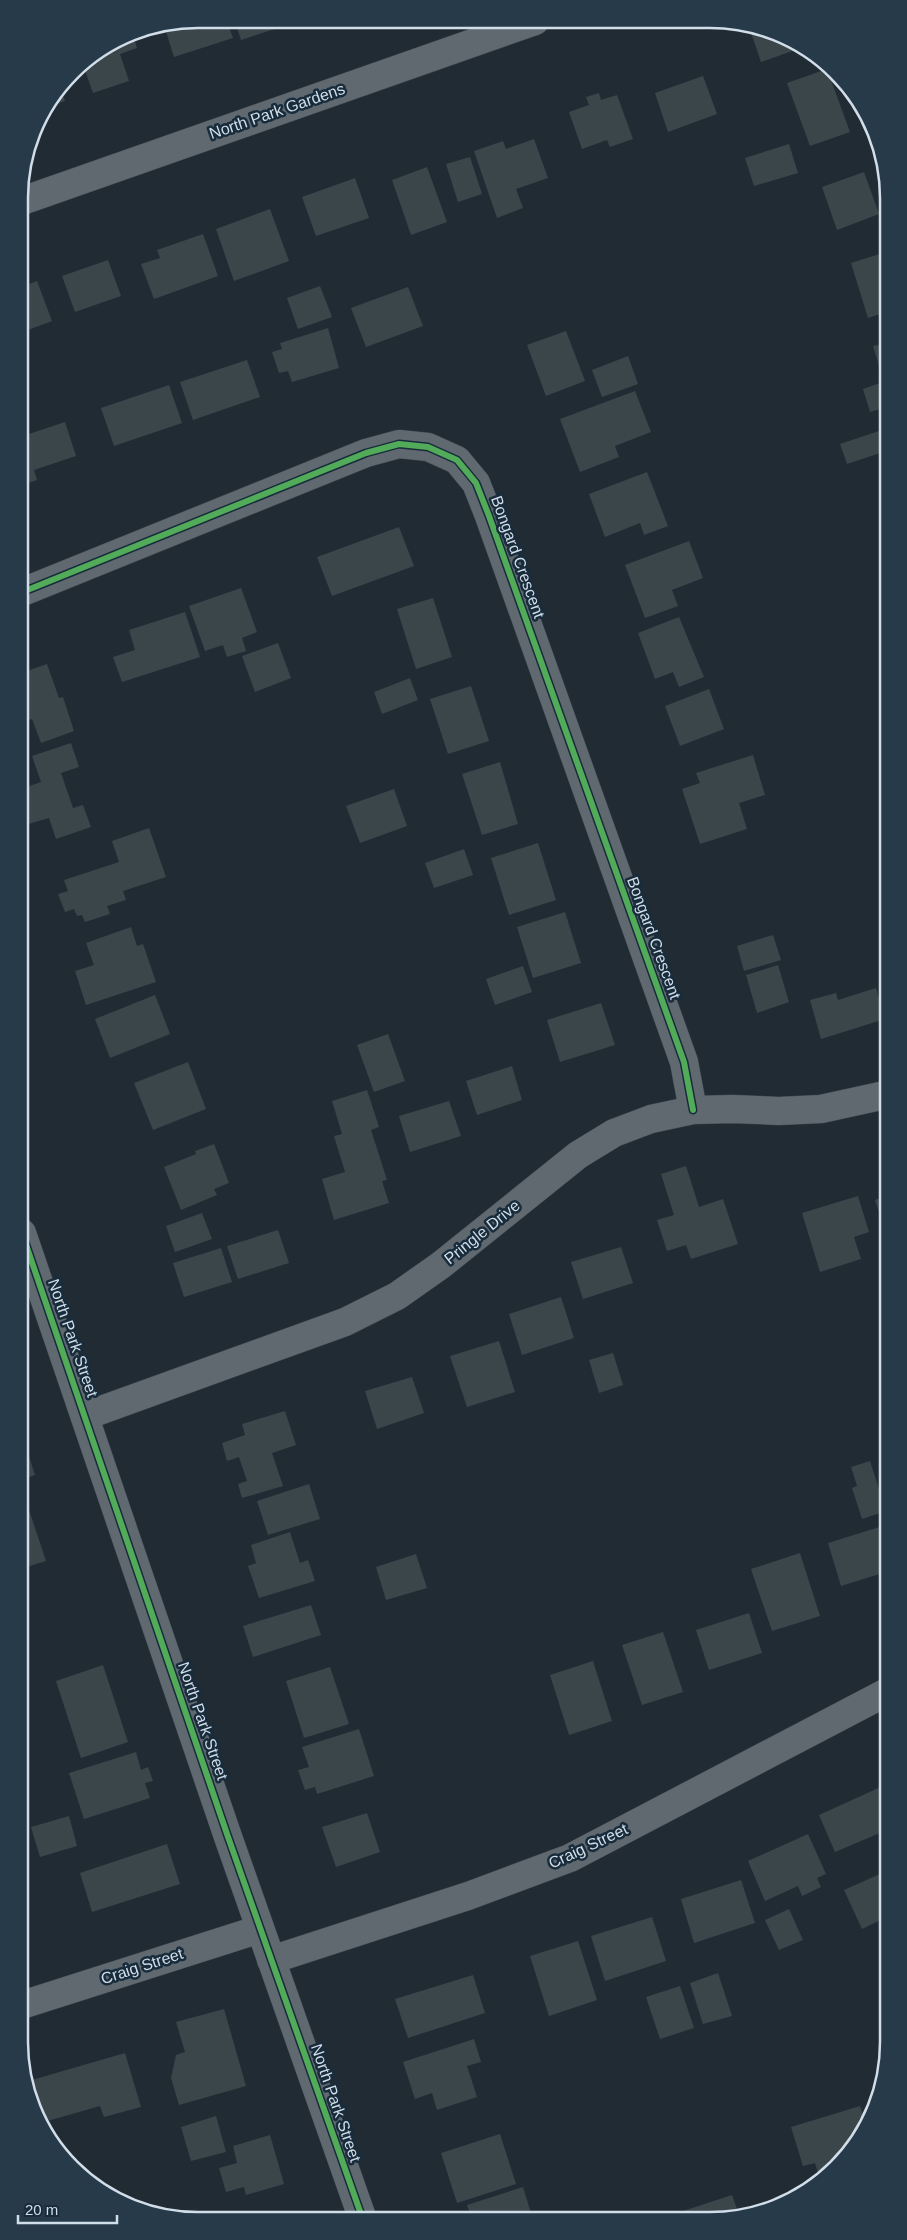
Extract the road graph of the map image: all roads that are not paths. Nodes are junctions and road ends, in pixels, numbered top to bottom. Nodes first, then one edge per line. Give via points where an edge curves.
1 (515, 28) edge
2 (28, 199) edge
3 (28, 590) edge
4 (880, 1096) edge
5 (693, 1110) junction
6 (28, 1250) edge
7 (85, 1416) junction
8 (879, 1696) edge
9 (260, 1928) junction
10 (271, 1960) junction
11 (28, 2003) edge
12 (360, 2212) edge

1 - 2 street, North Park Gardens
3 - 5 street, Bongard Crescent via 366,453 399,444 428,447 457,460 476,483 489,516 684,1062
4 - 5 street, Pringle Drive via 821,1109
5 - 7 street, Pringle Drive via 651,1118 614,1133 578,1155 441,1265 397,1296 345,1322
6 - 7 street, North Park Street
7 - 9 street, North Park Street
8 - 10 street, Craig Street via 570,1858 468,1896
9 - 10 street, North Park Street
9 - 11 street, Craig Street
10 - 12 street, North Park Street

